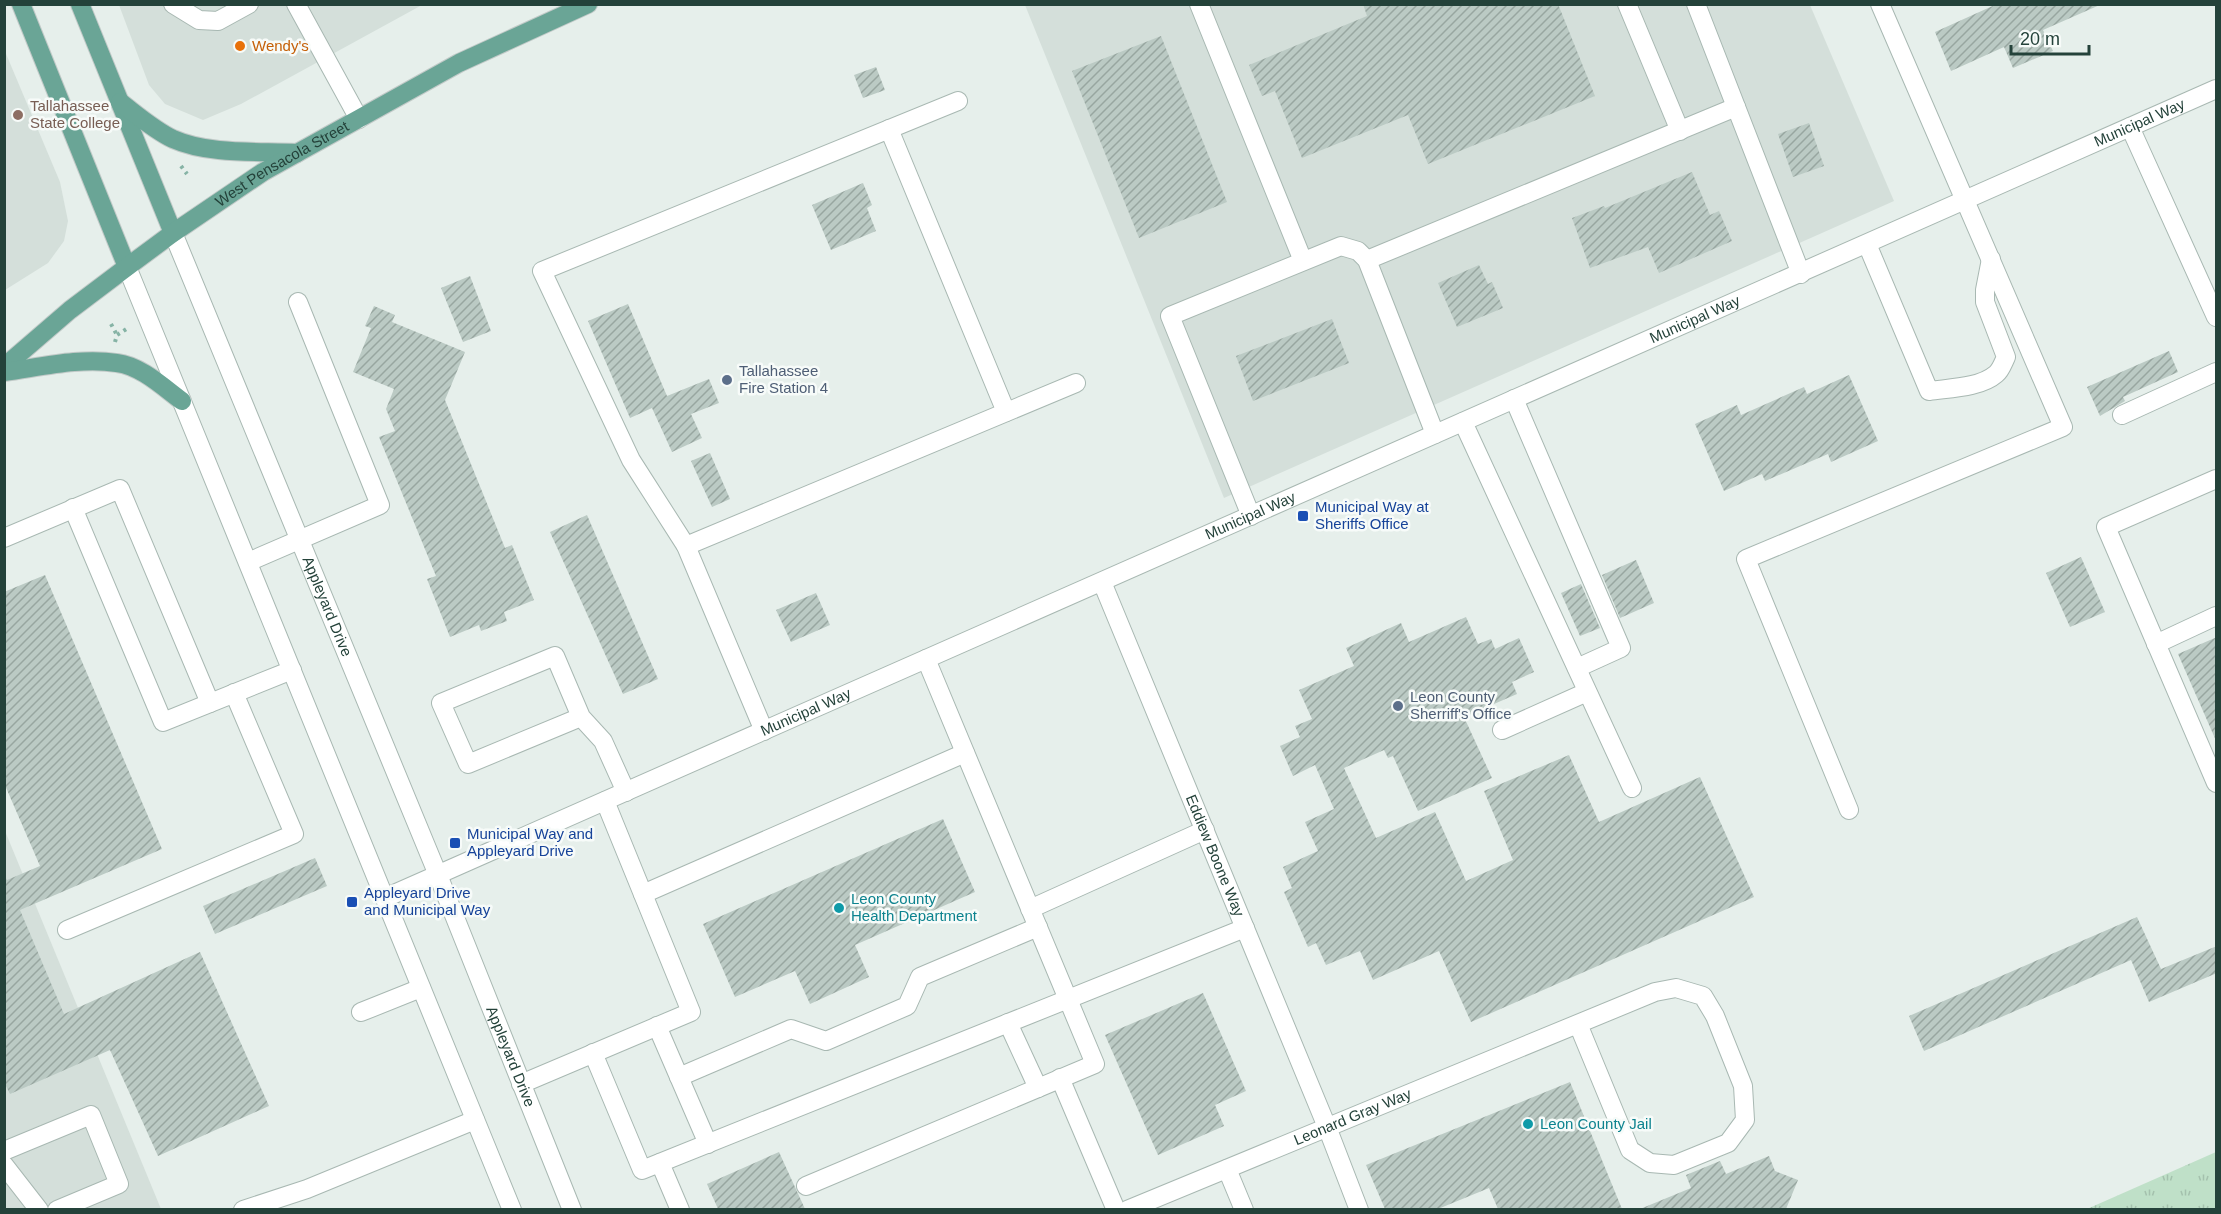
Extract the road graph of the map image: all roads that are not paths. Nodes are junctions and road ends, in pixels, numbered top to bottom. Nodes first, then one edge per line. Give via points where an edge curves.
1 (21, 4) edge
2 (80, 4) edge
3 (173, 4) edge
4 (249, 4) edge
5 (296, 4) edge
6 (1199, 4) edge
7 (1627, 4) edge
8 (1696, 4) edge
9 (1880, 4) edge
10 (585, 5) edge
11 (203, 12) edge
12 (2217, 89) edge
13 (958, 101) dead end
14 (120, 102) junction
15 (1736, 107) junction
16 (359, 119) junction
17 (2130, 127) junction
18 (889, 129) junction
19 (1680, 131) junction
20 (297, 153) junction
21 (1966, 200) junction
22 (173, 233) junction
23 (1867, 244) junction
24 (1991, 259) junction
25 (1367, 260) junction
26 (1303, 261) junction
27 (127, 267) junction
28 (1801, 274) junction
29 (298, 302) dead end
30 (2217, 317) edge
31 (2019, 325) junction
32 (1997, 334) junction
33 (4, 367) edge
34 (4, 372) edge
35 (2217, 372) edge
36 (1076, 383) dead end
37 (1514, 399) junction
38 (182, 400) junction
39 (1006, 412) junction
40 (2122, 415) dead end
41 (1463, 422) junction
42 (1435, 434) junction
43 (2217, 479) edge
44 (74, 508) junction
45 (1251, 516) junction
46 (4, 538) edge
47 (299, 540) junction
48 (686, 546) junction
49 (248, 562) junction
50 (1102, 582) junction
51 (2217, 616) edge
52 (2156, 644) junction
53 (926, 659) junction
54 (1577, 668) junction
55 (292, 669) junction
56 (1587, 692) junction
57 (234, 693) junction
58 (210, 703) junction
59 (581, 717) junction
60 (1502, 730) dead end
61 (764, 731) junction
62 (965, 753) junction
63 (2216, 780) edge
64 (1632, 788) dead end
65 (626, 792) junction
66 (605, 801) junction
67 (1849, 810) dead end
68 (1204, 830) junction
69 (438, 875) junction
70 (644, 894) junction
71 (385, 898) junction
72 (1030, 909) junction
73 (1038, 927) junction
74 (1245, 928) junction
75 (67, 930) dead end
76 (421, 988) junction
77 (1068, 999) junction
78 (361, 1012) dead end
79 (1008, 1023) junction
80 (1578, 1024) junction
81 (657, 1026) junction
82 (593, 1053) junction
83 (679, 1077) junction
84 (1060, 1078) junction
85 (522, 1084) junction
86 (1038, 1088) junction
87 (475, 1120) junction
88 (1328, 1127) junction
89 (708, 1144) junction
90 (4, 1151) edge
91 (660, 1163) junction
92 (4, 1165) edge
93 (1227, 1168) junction
94 (806, 1186) dead end
95 (39, 1209) edge
96 (57, 1209) edge
97 (243, 1209) edge
98 (512, 1209) edge
99 (572, 1209) edge
100 (680, 1209) edge
101 (1116, 1209) edge
102 (1127, 1209) edge
103 (1244, 1209) edge
104 (1359, 1209) edge

1 - 27 main road
2 - 14 main road, Appleyard Drive
3 - 11 street via 199,20
4 - 11 street via 218,21
5 - 16 street
6 - 26 street
7 - 19 street
8 - 15 street
9 - 21 street
10 - 16 main road, West Pensacola Street via 459,63
12 - 17 street, Municipal Way
13 - 18 street
14 - 20 main road via 173,139 203,148
14 - 22 main road, Appleyard Drive
15 - 19 street
15 - 28 street
16 - 20 main road, West Pensacola Street
17 - 21 street, Municipal Way
17 - 30 street
18 - 39 street
18 - 48 street via 542,271 631,460
19 - 25 street
20 - 22 main road, West Pensacola Street
21 - 23 street, Municipal Way
21 - 24 street
22 - 27 main road, West Pensacola Street
22 - 47 street, Appleyard Drive
23 - 28 street, Municipal Way
23 - 32 street via 1929,391 1977,383 1996,374 2006,357
24 - 31 street
24 - 32 street via 1985,302
25 - 26 street via 1358,251 1341,246
25 - 42 street
26 - 45 street via 1170,316
27 - 33 main road, West Pensacola Street
27 - 38 street
28 - 37 street, Municipal Way
29 - 47 street via 380,505
31 - 32 street
31 - 67 street via 2063,427 1746,559
34 - 38 main road via 76,362 118,363 144,374
35 - 40 street
36 - 39 street
37 - 41 street, Municipal Way
37 - 54 street via 1621,648
38 - 49 street
39 - 48 street
41 - 42 street, Municipal Way
41 - 54 street
42 - 45 street, Municipal Way
43 - 52 street via 2106,527
44 - 46 street
44 - 58 street via 120,489
44 - 58 street via 163,722
45 - 50 street, Municipal Way
47 - 49 street
47 - 69 street, Appleyard Drive
48 - 61 street
49 - 55 street
50 - 53 street, Municipal Way
50 - 68 street, Eddiew Boone Way
51 - 52 street
52 - 63 street
53 - 61 street, Municipal Way
53 - 62 street
54 - 56 street
55 - 57 street
55 - 71 street
56 - 60 street
56 - 64 street
57 - 58 street
57 - 75 street via 294,834
59 - 59 street via 468,764 441,703 555,656
59 - 65 street via 603,741
61 - 65 street, Municipal Way
62 - 70 street
62 - 72 street
65 - 66 street, Municipal Way
66 - 69 street, Municipal Way
66 - 70 street
68 - 72 street
68 - 74 street, Eddiew Boone Way
69 - 71 street, Municipal Way
69 - 85 street, Appleyard Drive
70 - 81 street via 691,1012
71 - 76 street
72 - 73 street
73 - 77 street
73 - 83 street via 920,977 907,1006 826,1041 791,1029
74 - 77 street
74 - 88 street, Eddiew Boone Way
76 - 78 street
76 - 87 street
77 - 79 street
77 - 84 street via 1095,1064
79 - 86 street
79 - 89 street
80 - 80 street via 1655,992 1676,988 1702,996 1743,1086 1745,1120 1728,1143 1674,1165 1650,1163 1630,1150
80 - 88 street, Leonard Gray Way
81 - 82 street
81 - 83 street
82 - 85 street
82 - 91 street via 642,1170
83 - 89 street
84 - 86 street
84 - 101 street
85 - 99 street, Appleyard Drive
86 - 94 street
87 - 97 street via 308,1189
87 - 98 street
88 - 93 street, Leonard Gray Way
88 - 104 street, Eddiew Boone Way
89 - 91 street
90 - 96 street via 92,1115 119,1184
91 - 100 street
92 - 95 street
93 - 102 street, Leonard Gray Way
93 - 103 street

